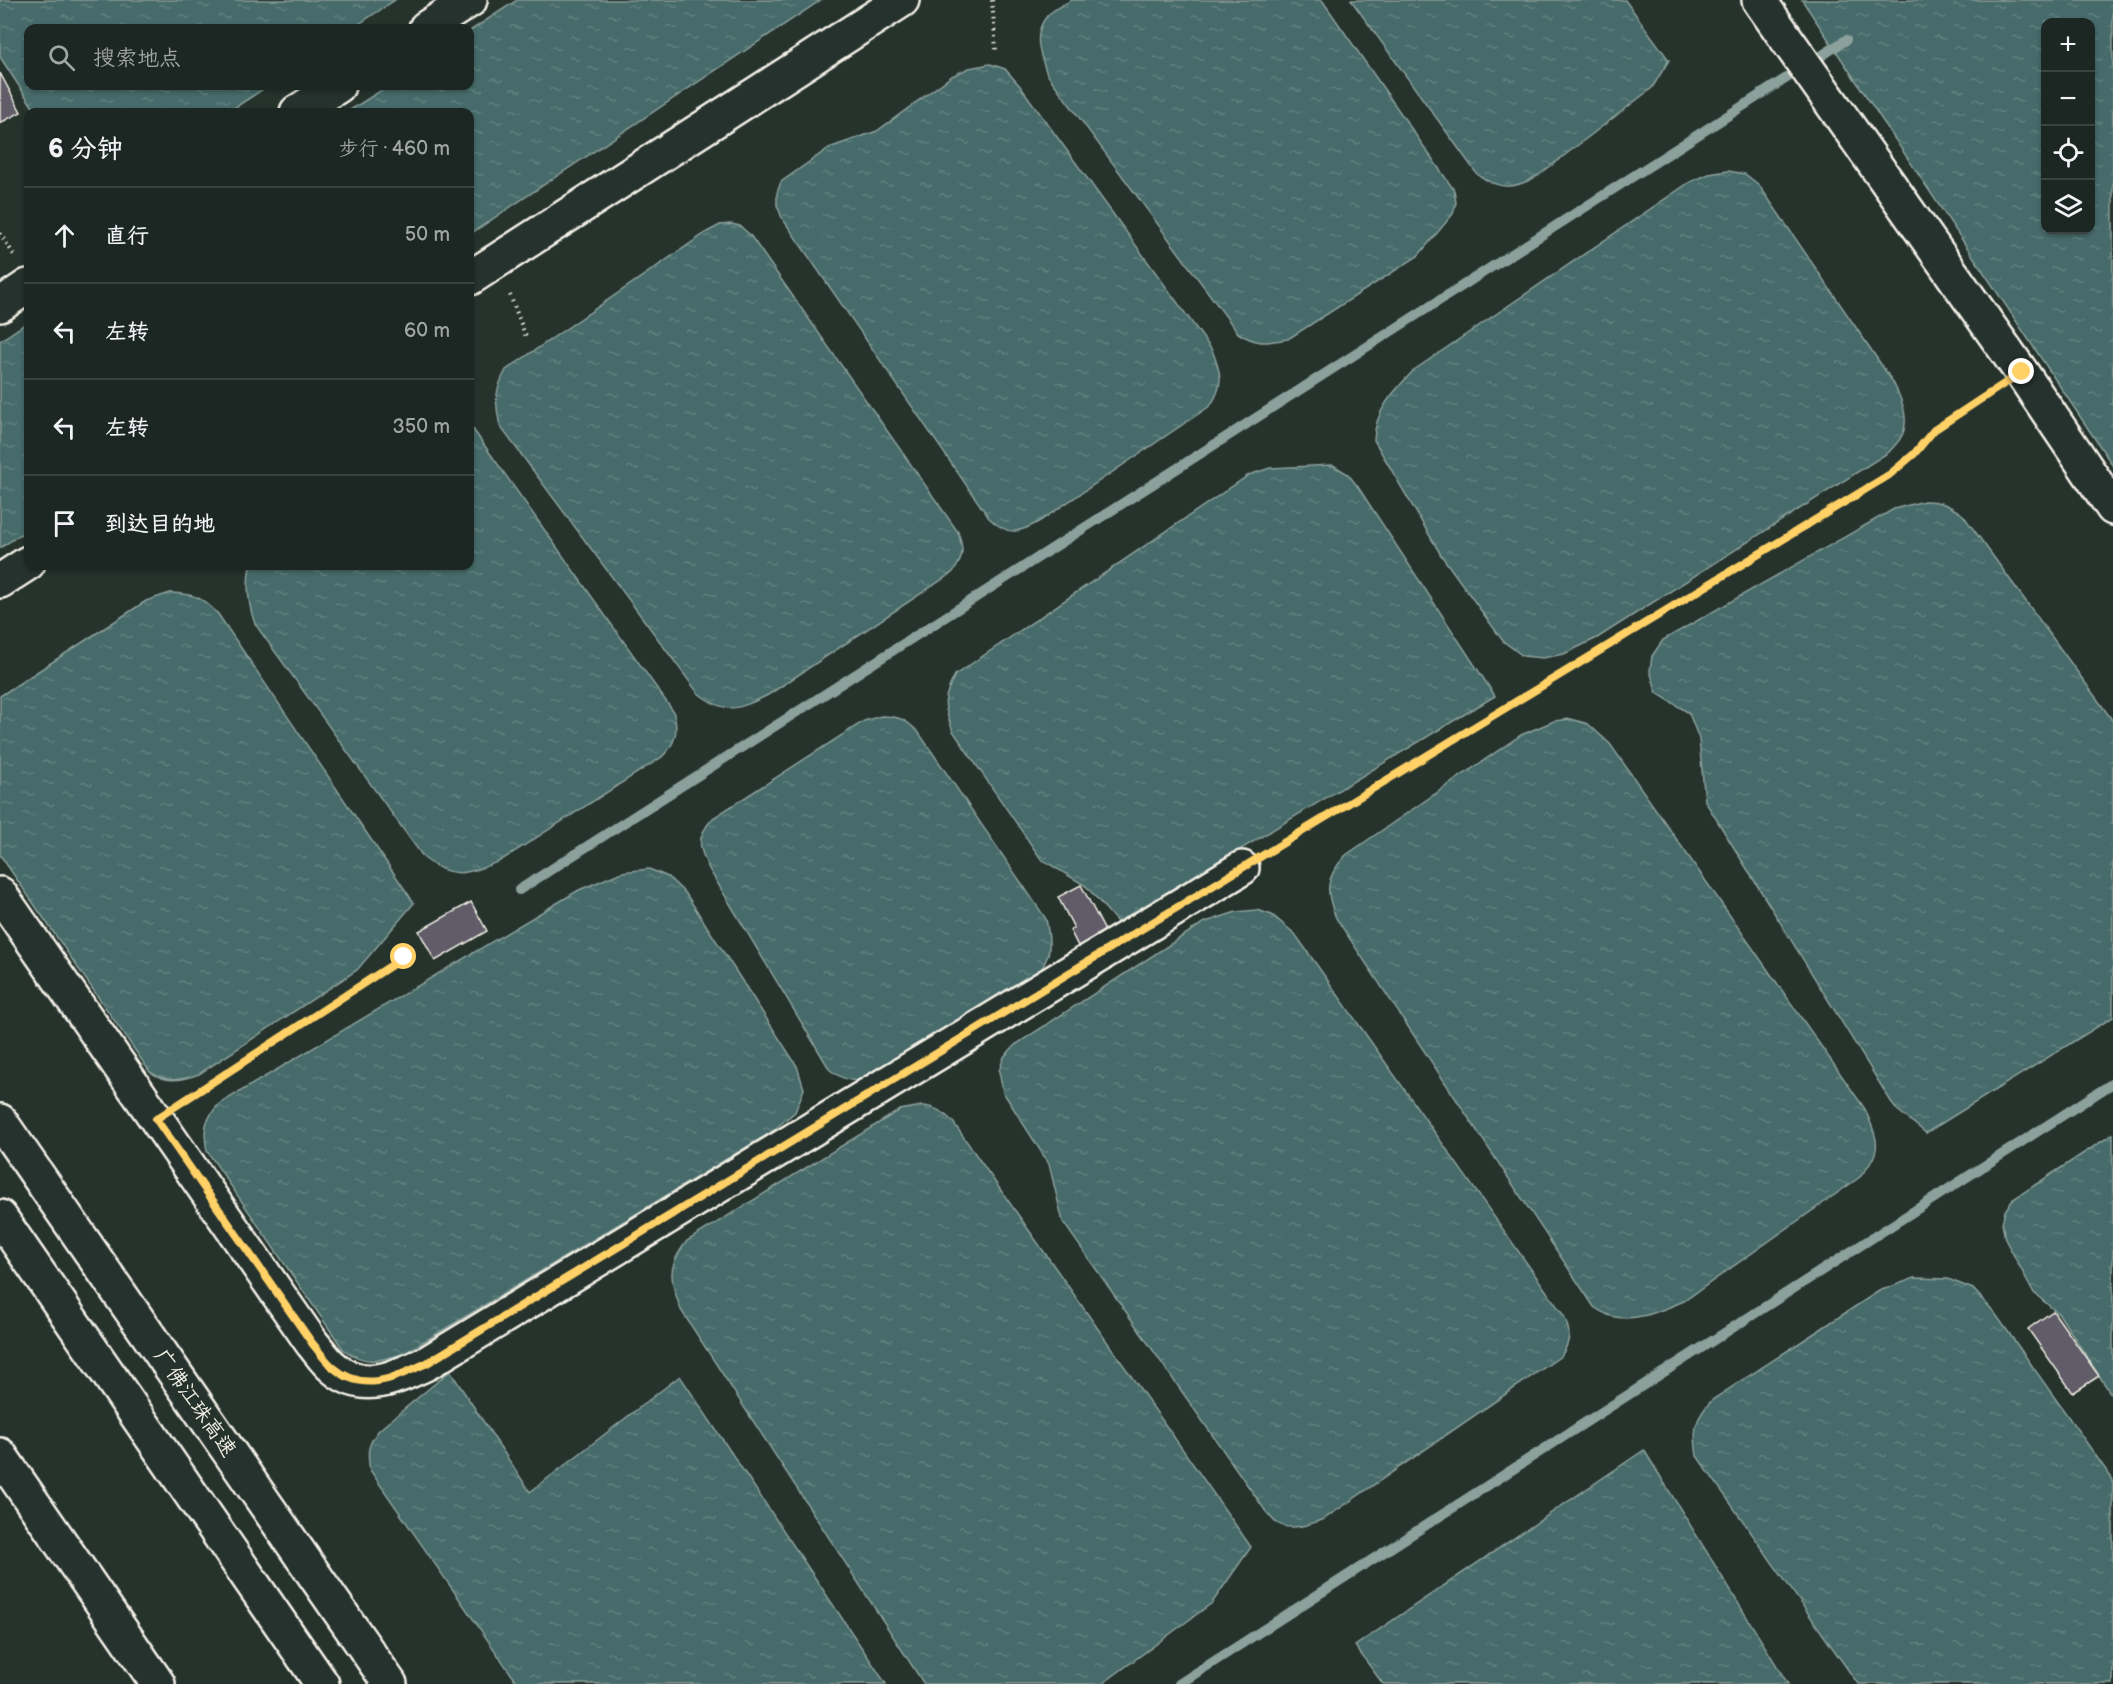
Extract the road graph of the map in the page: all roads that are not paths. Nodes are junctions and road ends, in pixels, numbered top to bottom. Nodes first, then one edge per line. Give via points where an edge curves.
1 (470, 0) edge
2 (902, 0) edge
3 (1758, 0) edge
4 (432, 24) edge
5 (332, 90) edge
6 (303, 108) edge
7 (474, 275) edge
8 (24, 289) edge
9 (0, 305) edge
10 (2113, 508) edge
11 (24, 566) edge
12 (0, 581) edge
13 (1242, 868) road end
14 (0, 894) edge
15 (0, 1121) edge
16 (0, 1217) edge
17 (0, 1455) edge
18 (159, 1684) edge
19 (322, 1684) edge
20 (390, 1684) edge

1 - 4 main road
2 - 7 main road
3 - 10 main road via 2022,372
5 - 6 main road
8 - 9 main road
11 - 12 main road
13 - 14 main road via 427,1363 381,1382 346,1377 332,1368 312,1343
15 - 20 main road, 广佛江珠高速
16 - 19 main road
17 - 18 main road

